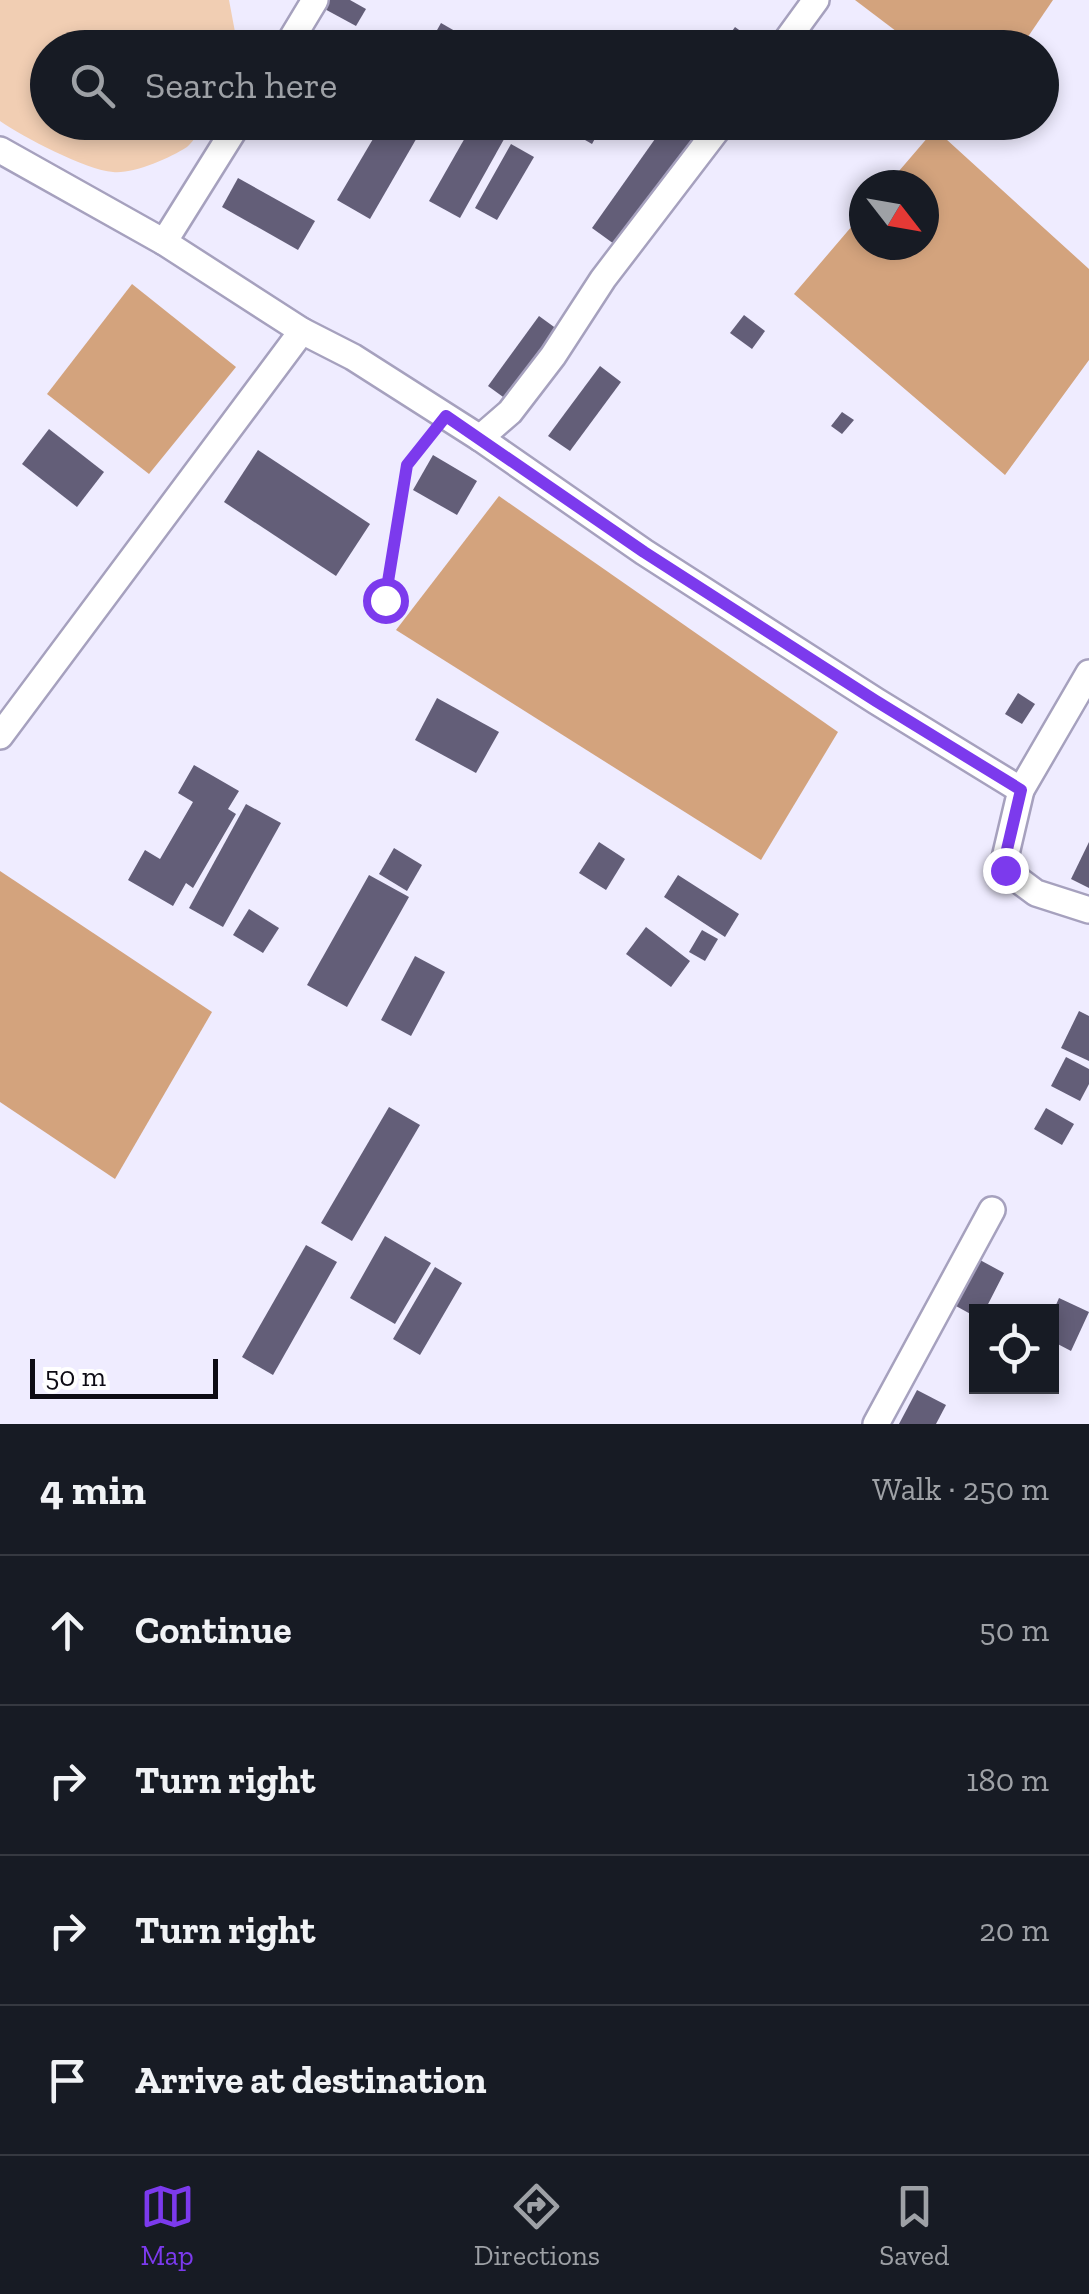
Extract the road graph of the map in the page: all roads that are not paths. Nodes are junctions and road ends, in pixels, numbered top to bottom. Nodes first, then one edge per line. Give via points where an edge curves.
1 (315, 0) edge
2 (805, 4) edge
3 (297, 30) edge
4 (791, 30) edge
5 (228, 140) edge
6 (709, 140) edge
7 (0, 150) edge
8 (164, 242) junction
9 (302, 332) junction
10 (480, 438) junction
11 (1089, 673) edge
12 (0, 736) edge
13 (1021, 790) junction
14 (1089, 910) edge
15 (992, 1210) dead end
16 (876, 1424) edge

1 - 3 street
2 - 4 street
5 - 8 street
6 - 10 street via 510,412
7 - 8 street
8 - 9 street
9 - 10 street
9 - 12 street
10 - 13 street via 644,552
11 - 13 street
13 - 14 street via 1005,870 1036,893
15 - 16 street

